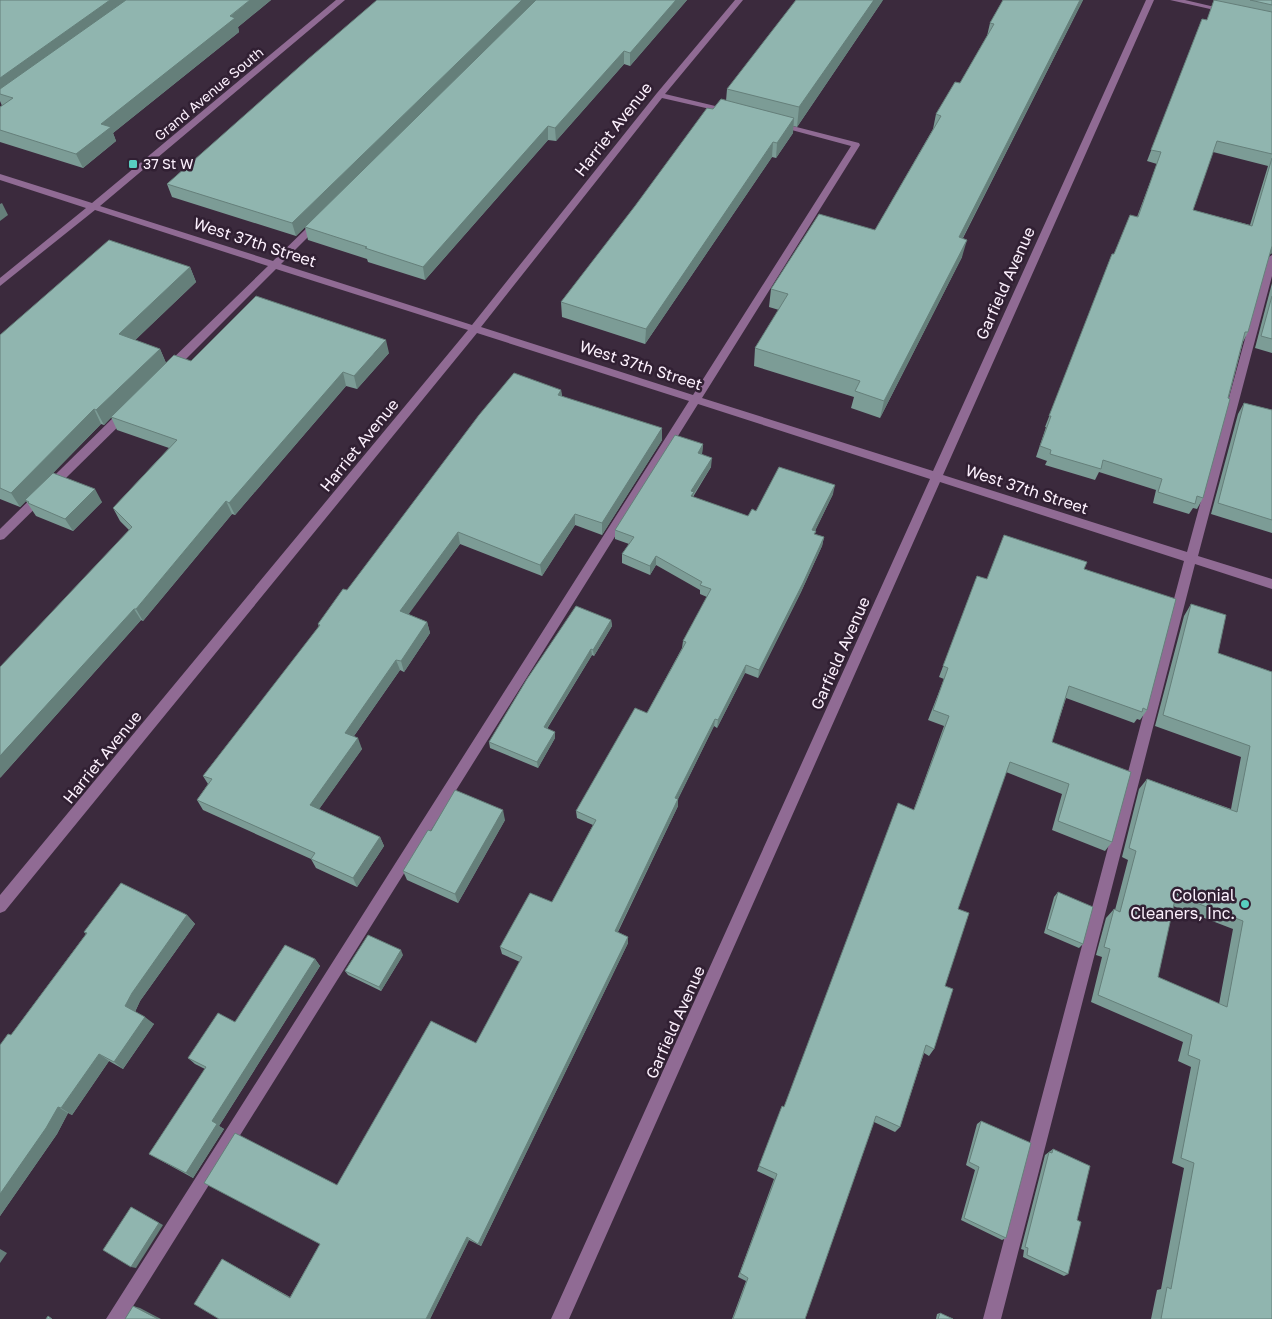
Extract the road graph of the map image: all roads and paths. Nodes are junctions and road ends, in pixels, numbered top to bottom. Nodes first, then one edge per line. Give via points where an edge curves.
1 (341, 0) edge
2 (739, 0) edge
3 (1150, 0) edge
4 (1174, 0) edge
5 (1235, 13) edge
6 (660, 95) junction
7 (742, 116) edge
8 (760, 120) edge
9 (0, 177) edge
10 (93, 207) junction
11 (322, 218) edge
12 (1272, 258) edge
13 (274, 265) junction
14 (0, 283) edge
15 (475, 329) junction
16 (161, 377) edge
17 (694, 399) junction
18 (133, 405) edge
19 (936, 477) junction
20 (0, 536) edge
21 (1191, 558) junction
22 (1272, 584) edge
23 (0, 906) edge
24 (115, 1319) edge
25 (560, 1319) edge
26 (992, 1319) edge

1 - 10 street, Grand Avenue South
2 - 6 street, Harriet Avenue
3 - 19 street, Garfield Avenue
4 - 5 street
6 - 7 street
6 - 15 street, Harriet Avenue
8 - 17 street via 856,145
9 - 10 street, West 37th Street
10 - 13 street, West 37th Street
10 - 14 street, Grand Avenue South
11 - 13 street
12 - 21 street
13 - 15 street, West 37th Street
13 - 16 street
15 - 17 street, West 37th Street
15 - 23 street, Harriet Avenue
17 - 19 street, West 37th Street
17 - 24 street
18 - 20 street
19 - 21 street, West 37th Street
19 - 25 street, Garfield Avenue
21 - 22 street, West 37th Street
21 - 26 street

